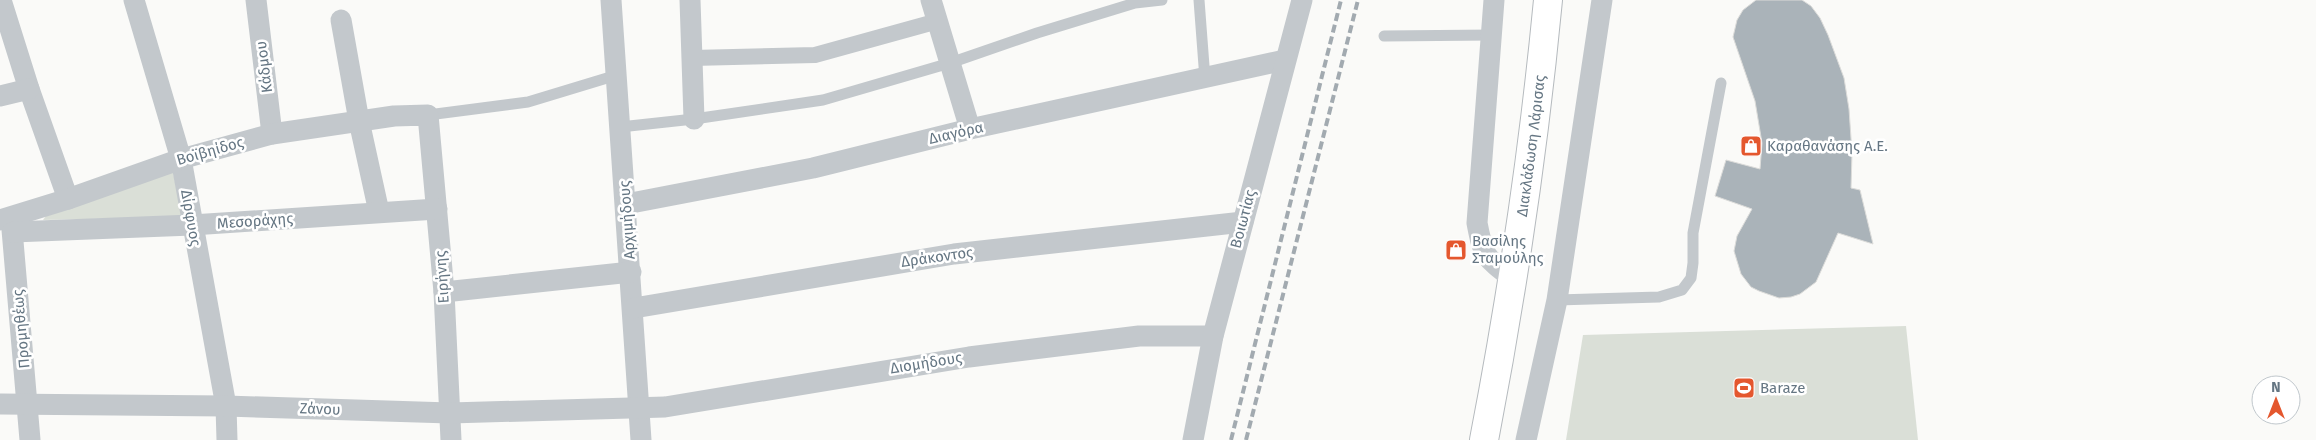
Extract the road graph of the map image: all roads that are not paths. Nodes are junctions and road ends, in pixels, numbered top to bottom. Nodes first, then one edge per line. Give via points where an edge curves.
1 (134, 0) edge
2 (256, 0) edge
3 (611, 0) edge
4 (690, 0) edge
5 (931, 0) edge
6 (1162, 0) edge
7 (1199, 0) edge
8 (1302, 0) edge
9 (1494, 0) edge
10 (1548, 0) edge
11 (1602, 0) edge
12 (3, 13) edge
13 (340, 20) dead end
14 (938, 21) junction
15 (1492, 35) junction
16 (1384, 36) dead end
17 (692, 58) junction
18 (1285, 60) junction
19 (950, 63) junction
20 (617, 75) junction
21 (1205, 79) junction
22 (1721, 83) dead end
23 (29, 90) junction
24 (0, 96) edge
25 (428, 115) junction
26 (694, 119) junction
27 (359, 121) junction
28 (620, 127) junction
29 (970, 129) junction
30 (272, 134) junction
31 (181, 159) junction
32 (68, 199) junction
33 (626, 204) junction
34 (437, 208) junction
35 (379, 212) junction
36 (1243, 222) junction
37 (8, 223) edge
38 (192, 225) junction
39 (631, 272) junction
40 (1512, 278) junction
41 (444, 292) junction
42 (1557, 300) junction
43 (634, 308) junction
44 (1213, 336) junction
45 (0, 404) edge
46 (28, 404) junction
47 (226, 406) junction
48 (640, 406) junction
49 (450, 413) junction
50 (1529, 439) edge
51 (30, 440) edge
52 (227, 440) edge
53 (451, 440) edge
54 (641, 440) edge
55 (1193, 440) edge
56 (1484, 440) edge

1 - 31 street, Δίρφυος
2 - 30 street, Κάδμου
3 - 20 street, Αρχιμήδους
4 - 17 street
5 - 14 street
6 - 19 lane via 1135,3
7 - 21 lane
8 - 18 street, Βοιωτίας
9 - 15 street
10 - 40 main road, Διακλάδωση Λάρισας via 1536,115
11 - 42 street
12 - 23 street
13 - 27 street
14 - 17 street via 815,55
14 - 19 street
15 - 16 lane
15 - 40 street via 1477,223 1482,249 1490,262
17 - 26 street
18 - 21 street, Διαγόρα
18 - 36 street, Βοιωτίας
19 - 26 lane via 823,100
19 - 29 street
20 - 25 lane via 528,102
20 - 28 street, Αρχιμήδους
21 - 29 street, Διαγόρα
22 - 42 lane via 1693,233 1691,278 1682,290 1659,297
23 - 24 street
23 - 32 street
25 - 27 street, Βοϊβηίδος
25 - 34 street, Ειρήνης
26 - 28 lane
27 - 30 street, Βοϊβηίδος
27 - 35 street
28 - 33 street, Αρχιμήδους
29 - 33 street, Διαγόρα via 813,168
30 - 31 street, Βοϊβηίδος
31 - 32 street, Βοϊβηίδος
31 - 38 street, Δίρφυος
32 - 37 street, Βοϊβηίδος
33 - 39 street, Αρχιμήδους
34 - 35 street, Μεσοράχης
34 - 41 street, Ειρήνης
35 - 38 street, Μεσοράχης
36 - 43 street, Δράκοντος via 954,254
36 - 44 street, Βοιωτίας
37 - 38 street, Μεσοράχης
37 - 46 street, Προμηθέως
38 - 47 street, Δίρφυος
39 - 41 street
39 - 43 street, Αρχιμήδους
40 - 56 main road, Διακλάδωση Λάρισας
41 - 49 street, Ειρήνης
42 - 50 street
43 - 48 street, Αρχιμήδους
44 - 48 street, Διομήδους via 1139,336 1044,347 852,374 674,405
44 - 55 street, Βοιωτίας
45 - 46 street, Ζάνου
46 - 47 street, Ζάνου
46 - 51 street, Προμηθέως
47 - 49 street, Ζάνου
47 - 52 street, Δίρφυος
48 - 49 street, Ζάνου
48 - 54 street, Αρχιμήδους
49 - 53 street, Ειρήνης

